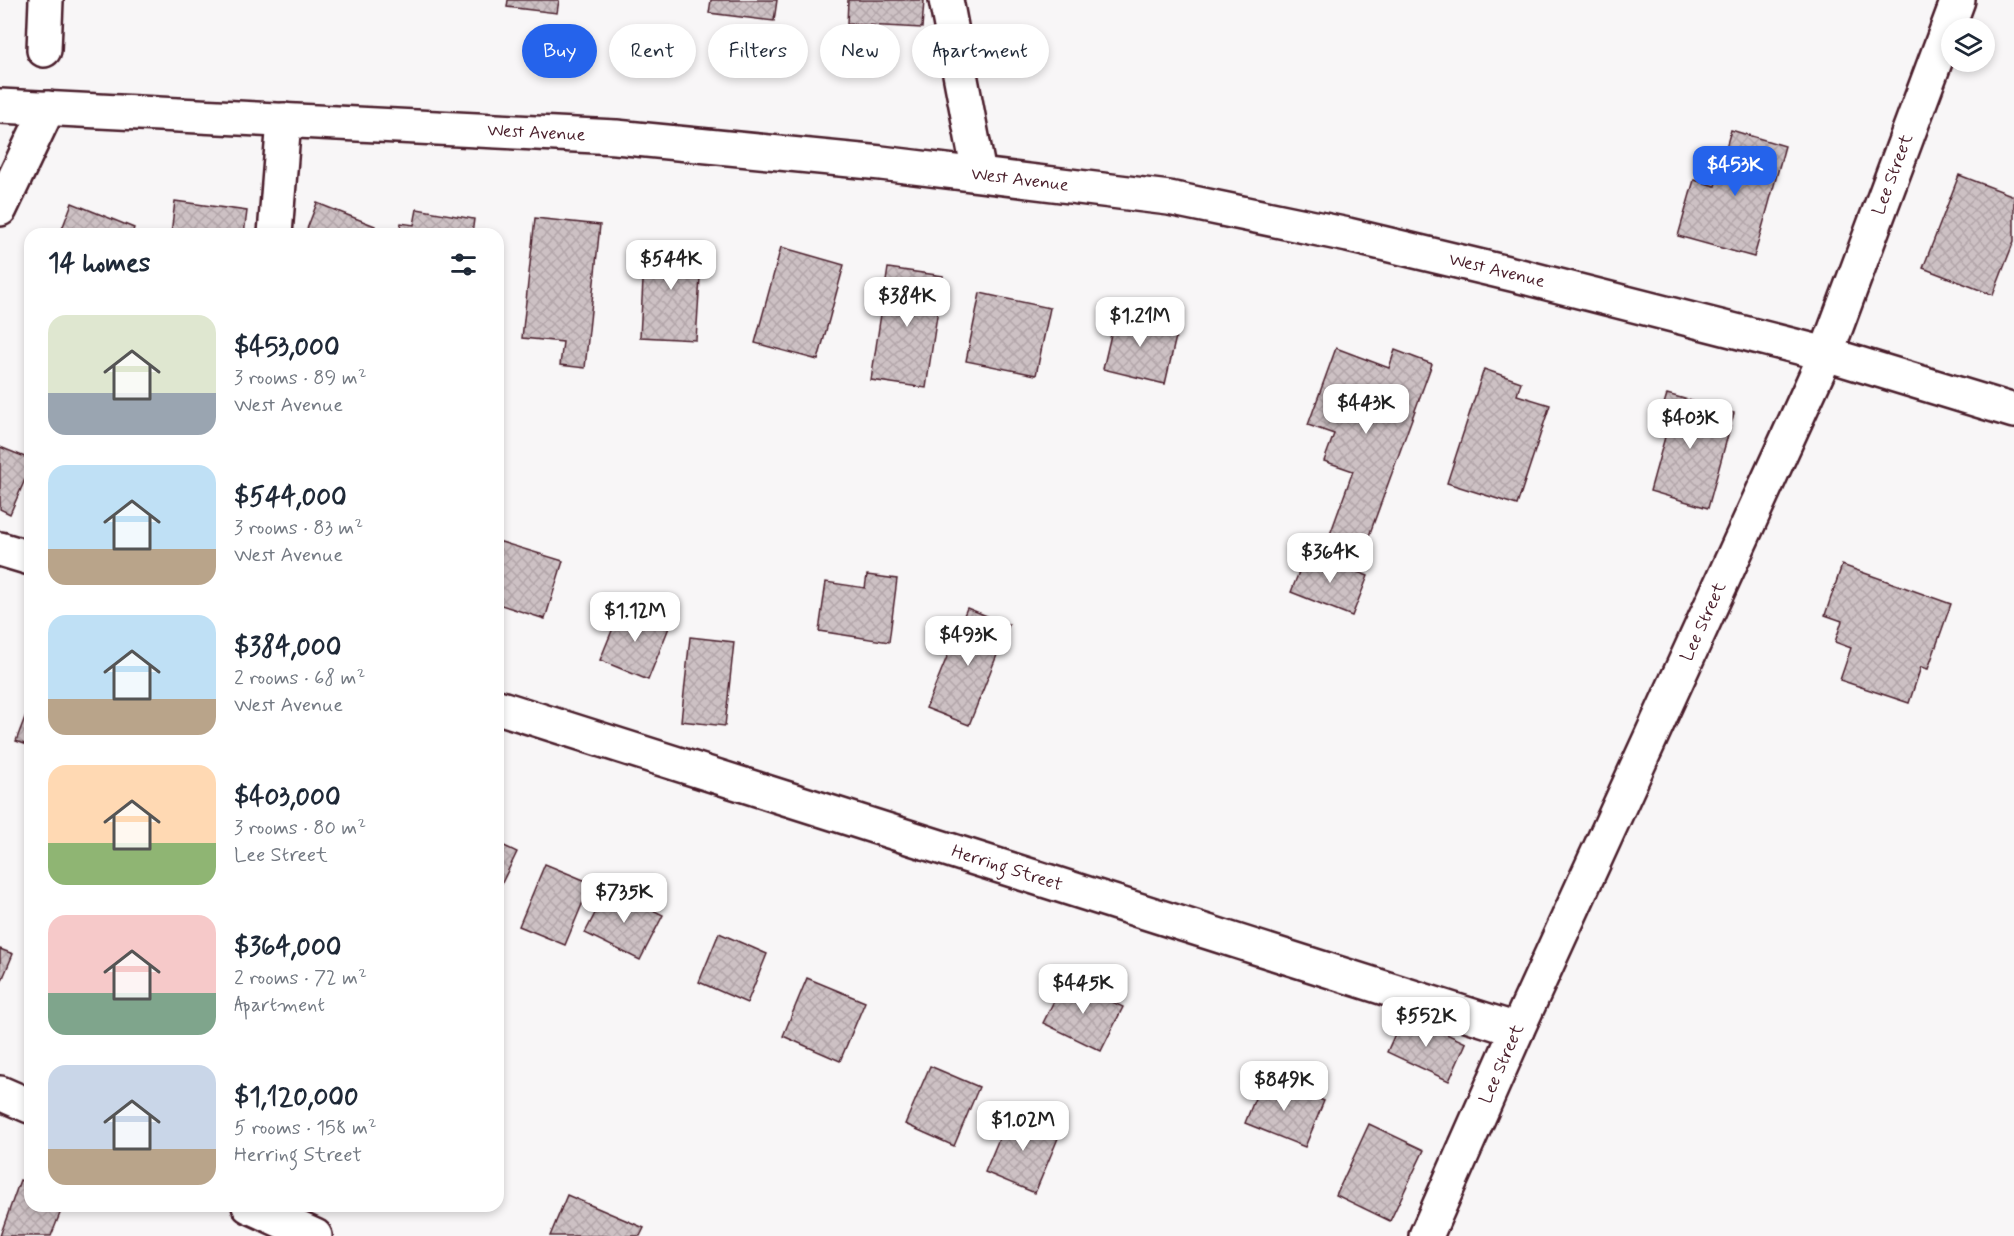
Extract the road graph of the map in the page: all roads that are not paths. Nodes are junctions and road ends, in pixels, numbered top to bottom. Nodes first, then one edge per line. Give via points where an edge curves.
1 (46, 0) edge
2 (946, 0) edge
3 (1958, 0) edge
4 (44, 50) dead end
5 (0, 106) edge
6 (48, 108) junction
7 (284, 120) junction
8 (979, 174) junction
9 (0, 209) edge
10 (275, 228) edge
11 (1826, 354) junction
12 (2014, 411) edge
13 (0, 549) edge
14 (24, 556) edge
15 (504, 709) edge
16 (1517, 1030) junction
17 (262, 1212) edge
18 (315, 1236) edge
19 (1426, 1236) edge

1 - 4 street
2 - 8 street
3 - 11 street, Lee Street
5 - 6 street, West Avenue
6 - 7 street, West Avenue
6 - 9 street
7 - 8 street, West Avenue via 616,137
7 - 10 street
8 - 11 street, West Avenue via 1169,198 1337,233
11 - 12 street, West Avenue
11 - 16 street, Lee Street
13 - 14 street
15 - 16 street, Herring Street
16 - 19 street, Lee Street
17 - 18 street

